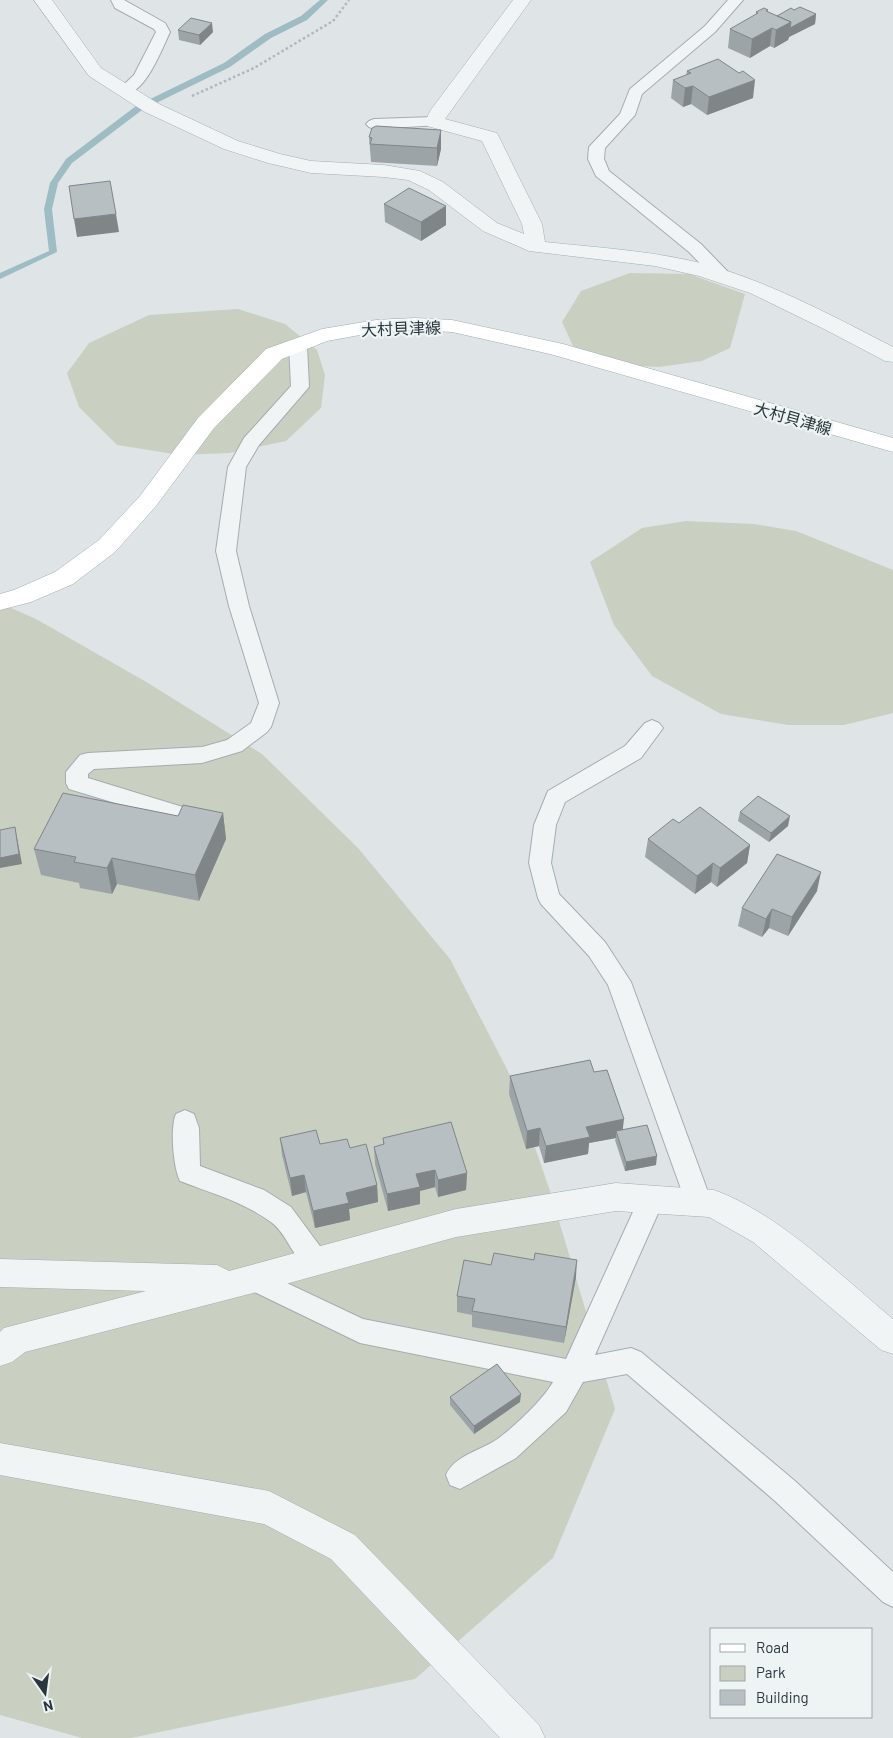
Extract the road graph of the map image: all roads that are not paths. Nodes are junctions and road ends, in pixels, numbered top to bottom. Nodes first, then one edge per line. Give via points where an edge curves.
1 (43, 0) edge
2 (522, 0) edge
3 (736, 0) edge
4 (117, 1) edge
5 (128, 92) junction
6 (434, 122) junction
7 (374, 124) dead end
8 (536, 247) junction
9 (723, 277) junction
10 (298, 345) junction
11 (893, 356) edge
12 (893, 445) edge
13 (0, 602) edge
14 (652, 728) dead end
15 (190, 818) edge
16 (185, 1121) dead end
17 (651, 1200) junction
18 (699, 1202) junction
19 (316, 1261) junction
20 (0, 1273) edge
21 (253, 1279) junction
22 (893, 1339) edge
23 (0, 1351) edge
24 (575, 1370) junction
25 (0, 1459) edge
26 (460, 1475) dead end
27 (893, 1592) edge
28 (526, 1738) edge

1 - 5 street via 95,72
2 - 6 street
3 - 9 lane via 710,29 635,92 627,115 597,148 596,160 602,173 695,248
4 - 5 lane via 160,26 163,32 140,77
5 - 8 street via 231,145 275,159 310,167 414,175 436,186 490,227
6 - 7 lane
6 - 8 street via 490,137 532,224
8 - 9 street via 654,260
9 - 11 street via 757,288
10 - 12 main road, 大村貝津線 via 322,335 376,326 452,326 555,349
10 - 13 main road, 大村貝津線 via 274,354 213,416 148,501 107,546 64,578
10 - 15 lane via 300,387 251,442 237,467 226,551 269,703 260,727 234,746 202,755 88,761 77,772 77,783
14 - 18 lane via 633,752 556,797 545,825 540,863 549,898 597,949 619,982
16 - 19 lane via 188,1131 184,1163 189,1173 255,1198 282,1215
17 - 18 street
17 - 19 street via 616,1197 456,1223
17 - 24 lane
18 - 22 street via 714,1204 764,1232
19 - 21 street
20 - 21 street
21 - 23 street via 16,1339
21 - 24 lane via 360,1331 567,1372
24 - 26 lane via 556,1403 506,1449
24 - 27 lane via 631,1361 785,1491
25 - 28 street via 269,1508 343,1547

